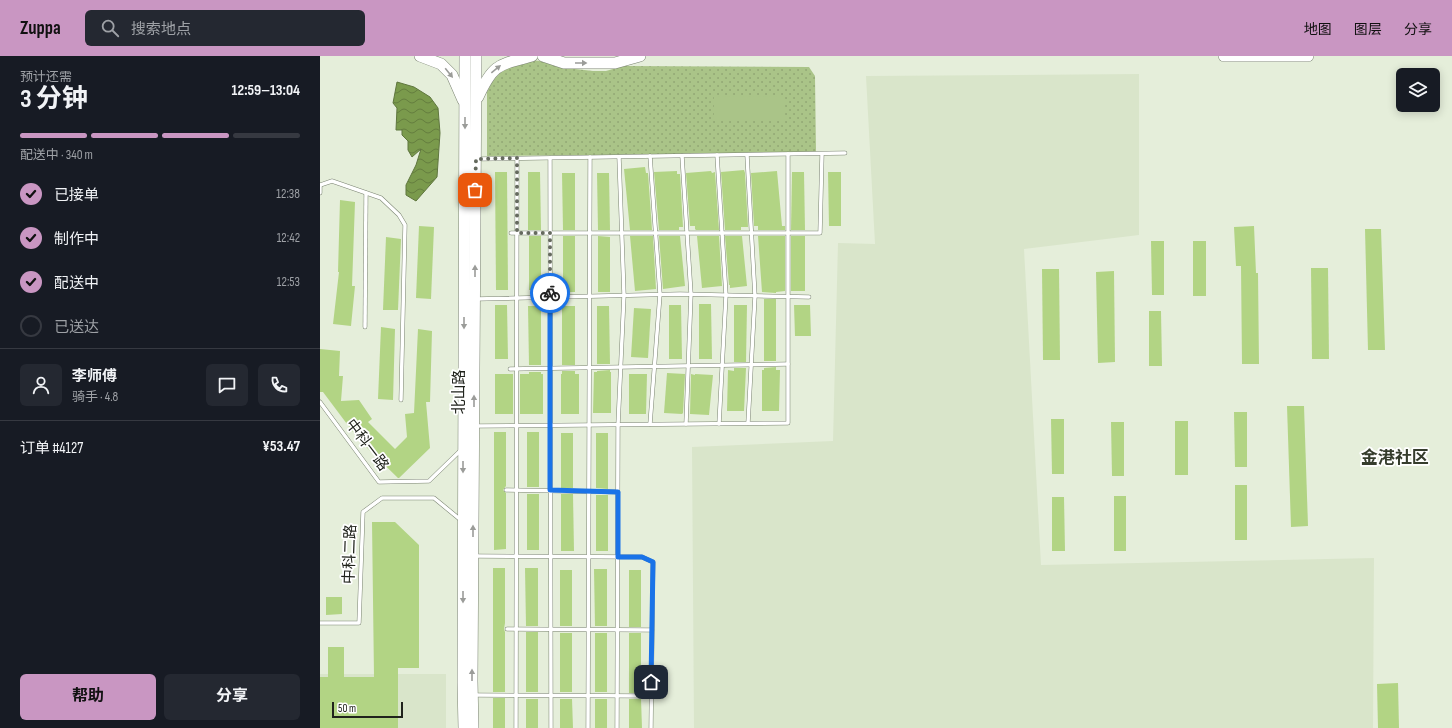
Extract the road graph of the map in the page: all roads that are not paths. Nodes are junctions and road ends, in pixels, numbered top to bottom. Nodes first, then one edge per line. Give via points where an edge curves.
1 (420, 56) edge
2 (465, 56) edge
3 (476, 56) edge
4 (532, 56) edge
5 (543, 56) edge
6 (640, 56) edge
7 (1224, 56) edge
8 (1308, 56) edge
9 (476, 102) junction
10 (465, 104) junction
11 (845, 153) dead end
12 (788, 154) junction
13 (822, 154) junction
14 (716, 155) junction
15 (747, 155) junction
16 (650, 156) junction
17 (682, 156) junction
18 (590, 157) junction
19 (619, 157) junction
20 (517, 158) junction
21 (550, 158) junction
22 (476, 159) junction
23 (320, 185) edge
24 (366, 192) junction
25 (320, 193) edge
26 (511, 233) dead end
27 (517, 233) junction
28 (550, 233) junction
29 (589, 233) junction
30 (622, 233) junction
31 (655, 233) junction
32 (687, 233) junction
33 (722, 233) junction
34 (752, 233) junction
35 (787, 233) junction
36 (660, 294) junction
37 (691, 294) junction
38 (624, 295) junction
39 (726, 295) junction
40 (589, 296) junction
41 (755, 296) junction
42 (550, 297) junction
43 (787, 297) junction
44 (809, 297) dead end
45 (517, 298) junction
46 (474, 300) junction
47 (365, 327) dead end
48 (751, 364) junction
49 (788, 364) junction
50 (688, 365) junction
51 (722, 365) junction
52 (654, 366) junction
53 (589, 367) junction
54 (621, 367) junction
55 (550, 368) junction
56 (510, 369) dead end
57 (516, 369) junction
58 (401, 400) dead end
59 (320, 402) edge
60 (748, 423) junction
61 (650, 424) junction
62 (686, 424) junction
63 (719, 424) junction
64 (589, 425) junction
65 (618, 425) junction
66 (474, 426) junction
67 (516, 426) junction
68 (550, 426) junction
69 (464, 448) junction
70 (506, 490) dead end
71 (516, 490) junction
72 (550, 490) junction
73 (588, 491) junction
74 (618, 492) junction
75 (463, 522) junction
76 (473, 556) junction
77 (516, 556) junction
78 (550, 557) junction
79 (588, 557) junction
80 (618, 557) junction
81 (320, 623) edge
82 (507, 629) dead end
83 (516, 629) junction
84 (550, 629) junction
85 (588, 630) junction
86 (618, 630) junction
87 (652, 630) junction
88 (472, 695) junction
89 (516, 695) junction
90 (550, 695) junction
91 (588, 695) junction
92 (618, 695) junction
93 (650, 696) junction
94 (464, 728) edge
95 (473, 728) edge
96 (516, 728) edge
97 (550, 728) edge
98 (588, 728) edge
99 (618, 728) edge
100 (651, 728) edge

1 -> 10 street via 441,64 452,75
2 - 10 street, 北山路
3 - 9 street, 北山路
9 -> 4 street via 494,69
5 -> 6 street via 564,63 615,63
7 - 8 street
9 - 22 street, 北山路
10 -> 69 street, 北山路
11 - 13 lane
12 - 13 lane
12 - 15 lane
12 - 35 lane
13 - 35 lane via 820,233
14 - 15 lane
14 - 17 lane
14 - 33 lane
15 - 34 lane
16 - 17 lane
16 - 19 lane
16 - 31 lane
17 - 32 lane
18 - 19 lane
18 - 21 lane
18 - 29 lane
19 - 30 lane
20 - 21 lane
20 - 22 lane
20 - 27 lane
21 - 28 lane
46 -> 22 street, 北山路
23 - 24 lane via 332,181
23 - 25 lane
24 - 47 lane
24 - 58 lane via 381,198 399,215 405,225
26 - 27 lane
27 - 28 lane
27 - 45 lane
28 - 29 lane
28 - 42 lane
29 - 30 lane
29 - 40 lane
30 - 31 lane
30 - 38 lane
31 - 32 lane
31 - 36 lane
32 - 33 lane
32 - 37 lane
33 - 34 lane
33 - 39 lane
34 - 35 lane
34 - 41 lane
35 - 43 lane
36 - 37 lane
36 - 38 lane
36 - 52 lane
37 - 39 lane
37 - 50 lane
38 - 40 lane
38 - 54 lane
39 - 41 lane
39 - 51 lane
40 - 42 lane
40 - 53 lane
41 - 43 lane
41 - 48 lane
42 - 45 lane
42 - 55 lane
43 - 44 lane
43 - 49 lane
45 - 46 lane
45 - 57 lane
66 -> 46 street, 北山路
48 - 49 lane
48 - 51 lane
48 - 60 lane
49 - 60 lane via 788,423
50 - 51 lane
50 - 52 lane
50 - 62 lane
51 - 63 lane
52 - 54 lane
52 - 61 lane
53 - 54 lane
53 - 55 lane
53 - 64 lane
54 - 65 lane
55 - 57 lane
55 - 68 lane
56 - 57 lane
57 - 67 lane
59 - 69 lane, 中科一路 via 379,482 429,481
60 - 63 lane
61 - 62 lane
61 - 65 lane
62 - 63 lane
64 - 65 lane
64 - 68 lane
64 - 73 lane
65 - 74 lane
66 - 67 lane
76 -> 66 street, 北山路
67 - 68 lane
67 - 71 lane
68 - 72 lane
69 -> 75 street, 北山路
70 - 71 lane
71 - 72 lane
71 - 77 lane
72 - 73 lane
72 - 78 lane
73 - 74 lane
73 - 79 lane
74 - 80 lane
75 - 81 lane, 中科二路 via 434,498 382,498 363,512 359,623
75 -> 94 street, 北山路
76 - 77 lane
88 -> 76 street, 北山路
77 - 78 lane
77 - 83 lane
78 - 79 lane
78 - 84 lane
79 - 80 lane
79 - 85 lane
80 - 86 lane
80 - 87 lane via 642,557 653,562
82 - 83 lane
83 - 84 lane
83 - 89 lane
84 - 85 lane
84 - 90 lane
85 - 86 lane
85 - 91 lane
86 - 87 lane
86 - 92 lane
87 - 93 lane
88 - 89 lane
88 - 95 street, 北山路
89 - 90 lane
89 - 96 lane
90 - 91 lane
90 - 97 lane
91 - 92 lane
91 - 98 lane
92 - 93 lane
92 - 99 lane
93 - 100 lane

